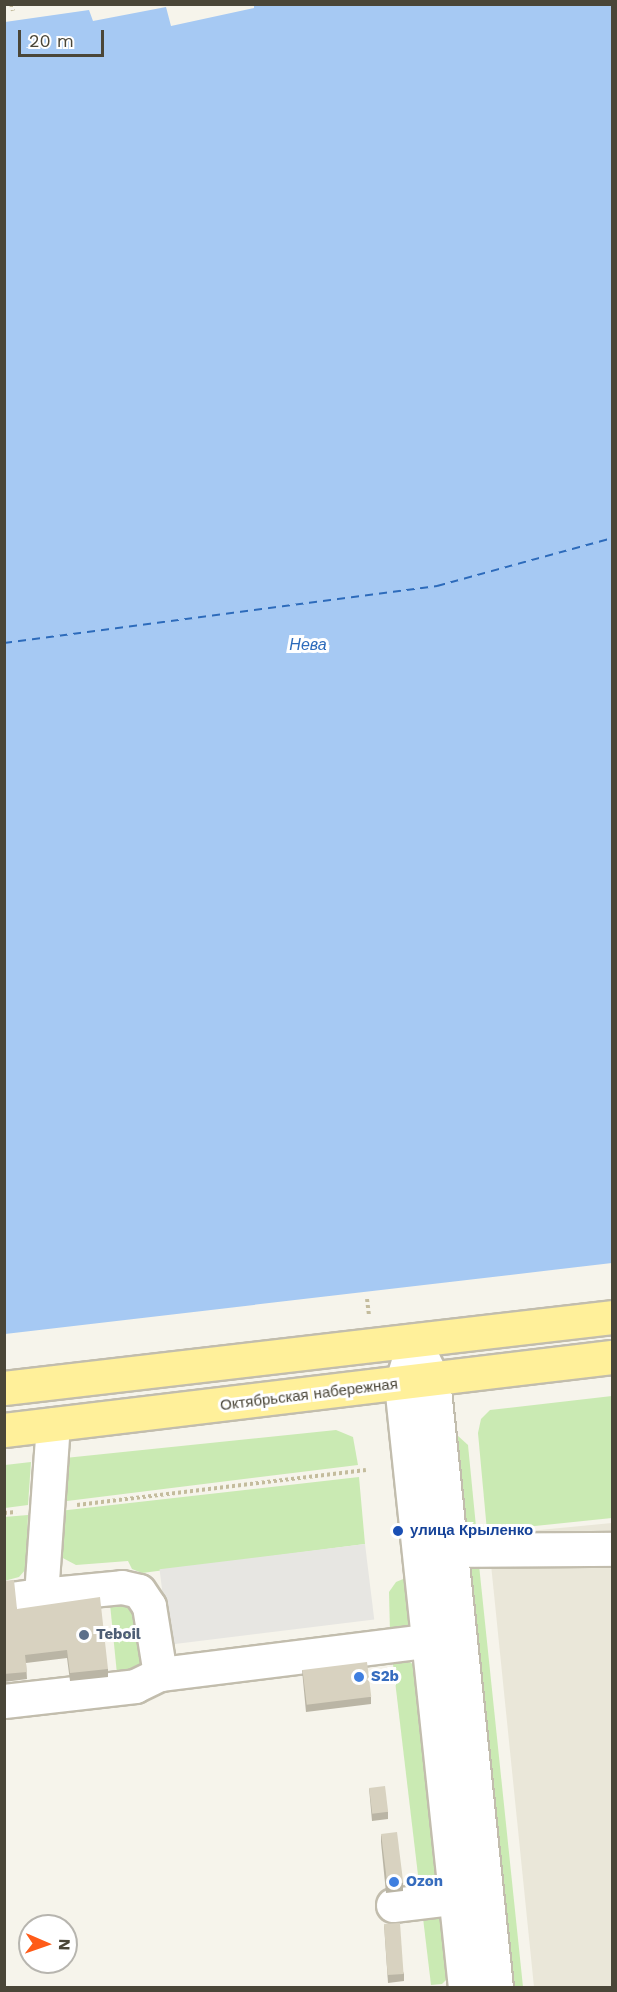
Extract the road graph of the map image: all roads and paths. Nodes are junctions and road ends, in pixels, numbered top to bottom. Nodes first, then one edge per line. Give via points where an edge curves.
1 (11, 4) edge
2 (13, 11) dead end
3 (367, 1299) dead end
4 (612, 1317) edge
5 (369, 1320) dead end
6 (414, 1341) junction
7 (612, 1357) edge
8 (433, 1380) junction
9 (401, 1384) junction
10 (4, 1388) edge
11 (53, 1424) junction
12 (4, 1430) edge
13 (366, 1470) dead end
14 (44, 1509) junction
15 (4, 1513) edge
16 (612, 1549) edge
17 (452, 1550) junction
18 (41, 1595) junction
19 (4, 1600) edge
20 (461, 1637) junction
21 (429, 1641) junction
22 (160, 1674) junction
23 (4, 1701) edge
24 (471, 1896) junction
25 (393, 1905) dead end
26 (465, 1988) edge
27 (496, 1988) edge

1 - 2 path
3 - 5 path
4 - 6 main road
6 - 8 street
6 - 9 street
6 - 10 main road
7 - 8 main road, Октябрьская набережная
8 - 9 main road, Октябрьская набережная
8 - 17 street
9 - 11 main road, Октябрьская набережная
9 - 21 street
11 - 12 main road, Октябрьская набережная
11 - 14 street
13 - 14 path
14 - 15 path
14 - 18 street
16 - 17 street
17 - 20 street
18 - 19 street
18 - 22 street via 122,1587 139,1591 149,1606
20 - 21 street
20 - 24 street
21 - 22 street
21 - 24 street
22 - 23 street via 135,1686
24 - 25 street
24 - 26 street
24 - 27 street

